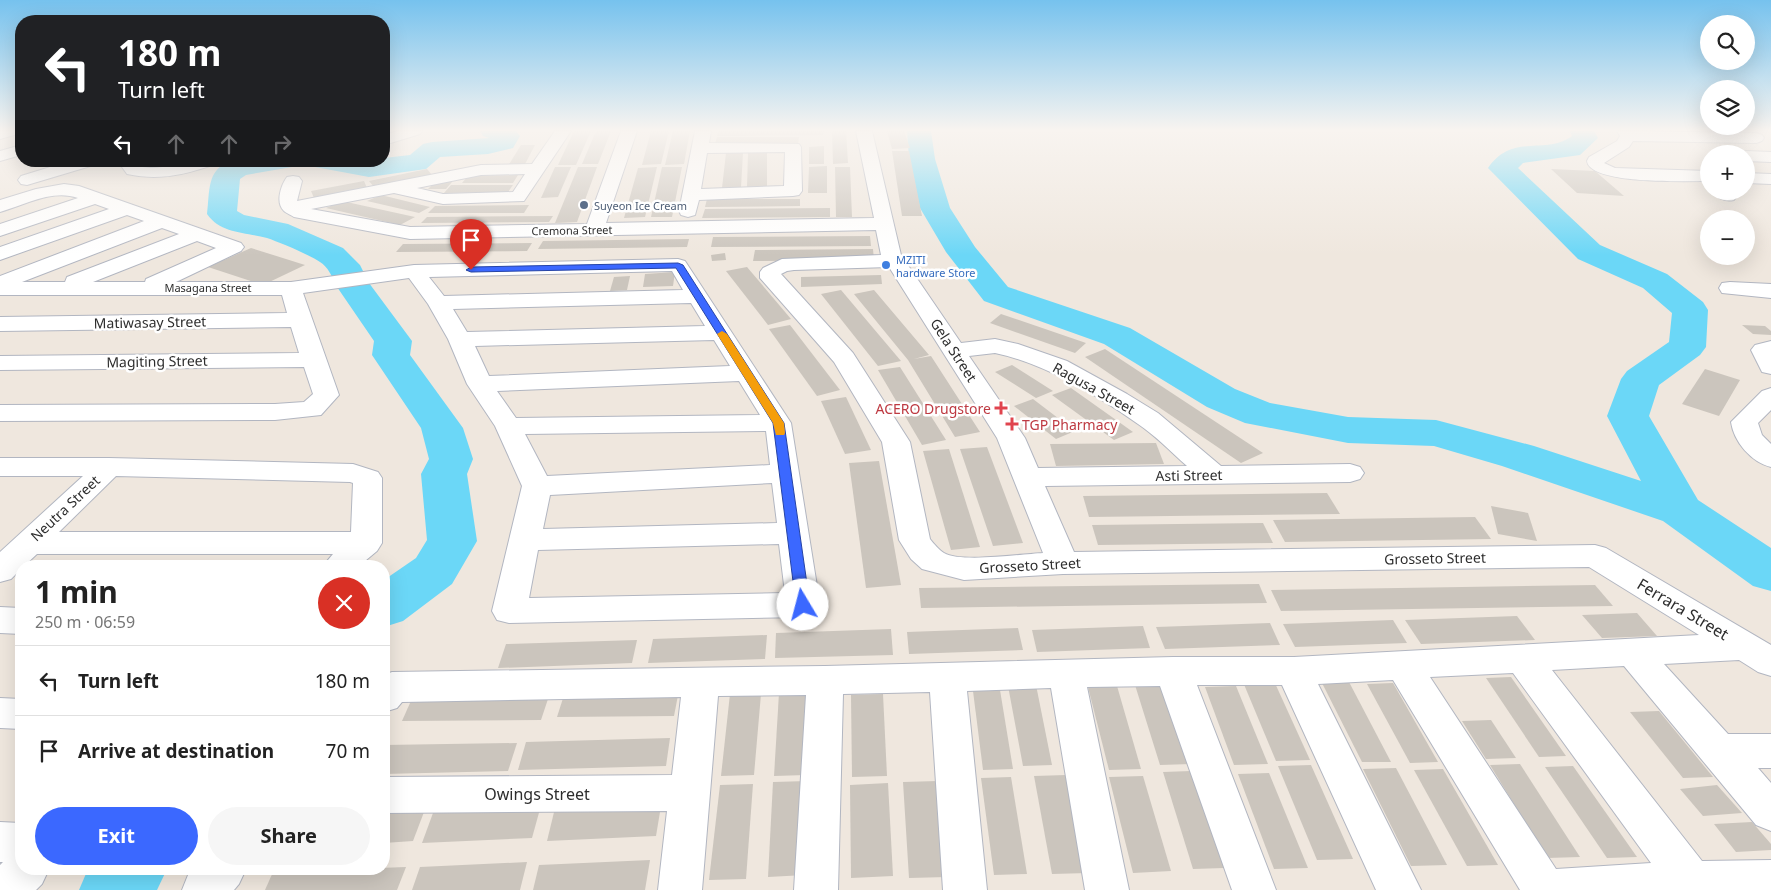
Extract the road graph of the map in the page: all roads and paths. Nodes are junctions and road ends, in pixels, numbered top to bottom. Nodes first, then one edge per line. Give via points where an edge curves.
1 (52, 173) edge
2 (141, 173) edge
3 (170, 173) edge
4 (468, 173) edge
5 (535, 173) edge
6 (614, 173) edge
7 (696, 173) edge
8 (793, 173) edge
9 (873, 173) edge
10 (1617, 173) edge
11 (1642, 174) junction
12 (1700, 178) edge
13 (294, 181) dead end
14 (9, 186) dead end
15 (391, 187) junction
16 (1664, 190) dead end
17 (692, 195) junction
18 (95, 198) junction
19 (0, 206) edge
20 (290, 207) junction
21 (126, 209) junction
22 (162, 221) junction
23 (885, 224) junction
24 (686, 228) junction
25 (0, 230) edge
26 (594, 230) junction
27 (196, 234) junction
28 (0, 254) edge
29 (895, 261) junction
30 (414, 271) junction
31 (0, 283) edge
32 (148, 287) junction
33 (0, 288) edge
34 (60, 288) junction
35 (291, 288) junction
36 (1730, 288) dead end
37 (1771, 290) edge
38 (698, 296) junction
39 (438, 303) junction
40 (300, 320) junction
41 (0, 324) edge
42 (721, 333) junction
43 (460, 339) junction
44 (1771, 348) edge
45 (954, 351) junction
46 (314, 360) junction
47 (0, 363) edge
48 (1771, 367) edge
49 (747, 373) junction
50 (480, 384) junction
51 (1771, 396) edge
52 (0, 413) edge
53 (778, 423) junction
54 (508, 426) junction
55 (1771, 458) edge
56 (11, 467) edge
57 (109, 467) junction
58 (785, 473) junction
59 (1350, 473) dead end
60 (1216, 475) junction
61 (1028, 477) junction
62 (0, 485) edge
63 (537, 486) junction
64 (794, 533) junction
65 (525, 540) junction
66 (28, 543) junction
67 (366, 543) junction
68 (1595, 556) joint
69 (346, 560) edge
70 (1063, 563) junction
71 (0, 571) edge
72 (0, 620) edge
73 (15, 621) edge
74 (1633, 653) junction
75 (1758, 654) edge
76 (1523, 659) junction
77 (1403, 665) junction
78 (1173, 671) junction
79 (1294, 671) junction
80 (1066, 673) junction
81 (947, 677) junction
82 (825, 680) junction
83 (701, 681) junction
84 (390, 690) edge
85 (0, 714) edge
86 (15, 714) edge
87 (1718, 751) junction
88 (1771, 751) edge
89 (690, 793) junction
90 (390, 795) edge
91 (1771, 812) edge
92 (0, 842) edge
93 (15, 842) edge
94 (21, 875) edge
95 (218, 875) edge
96 (1771, 881) edge
97 (1691, 882) junction
98 (5, 890) edge
99 (204, 890) edge
100 (680, 890) edge
101 (816, 890) edge
102 (965, 890) edge
103 (1107, 890) edge
104 (1254, 890) edge
105 (1399, 890) edge
106 (1545, 890) edge
107 (1556, 890) edge

1 - 14 street
2 - 3 street
4 - 15 street
5 - 15 street via 518,197 443,199
6 - 26 street
7 - 17 street
8 - 17 street via 793,191
9 - 23 street, Gela Street
10 - 11 street
11 - 12 street
11 - 16 street
13 - 20 street via 288,201
15 - 20 street
17 - 24 street
18 - 19 street via 62,189
18 - 21 street
18 - 25 street
20 - 26 street, Cremona Street via 410,234
21 - 22 street
21 - 28 street
22 - 27 street
22 - 31 street
23 - 24 street, Cremona Street
23 - 29 street, Gela Street
24 - 26 street, Cremona Street
27 - 32 street via 234,247
27 - 34 street
29 - 45 street, Gela Street
29 - 70 street, Grosseto Street via 782,265 770,272 771,278 844,358 896,442 915,540 922,551 933,561 964,569
30 - 35 street, Masagana Street
30 - 38 street, Masagana Street via 678,265
30 - 39 street
32 - 34 street, Masagana Street
32 - 35 street, Masagana Street
33 - 34 street, Masagana Street
35 - 40 street
36 - 37 street
38 - 39 street
38 - 42 street
39 - 43 street
40 - 41 street, Matiwasay Street
40 - 46 street
42 - 43 street
42 - 49 street
43 - 50 street
44 - 48 street via 1763,350
45 - 60 street, Ragusa Street via 995,346 1058,366 1148,419
45 - 61 street, Gela Street via 1012,438
46 - 47 street, Magiting Street
46 - 52 street via 326,395 312,409 275,412
49 - 50 street
49 - 53 street
50 - 54 street
51 - 55 street via 1744,422 1750,439
53 - 54 street
53 - 58 street
54 - 63 street
56 - 57 street
56 - 62 street
57 - 66 street, Neutra Street
57 - 67 street via 353,473 368,478
58 - 63 street
58 - 64 street
59 - 60 street, Asti Street
60 - 61 street, Asti Street
61 - 70 street, Gela Street
63 - 65 street
64 - 65 street
64 - 65 street via 803,605 509,611
66 - 67 street
66 - 71 street, Neutra Street
67 - 69 street
68 - 70 street, Grosseto Street
68 - 75 street, Ferrara Street
72 - 73 street
74 - 75 street
74 - 76 street
74 - 87 street
76 - 77 street
76 - 97 street
77 - 79 street
77 - 106 street
78 - 79 street
78 - 80 street
78 - 104 street
79 - 105 street
80 - 81 street
80 - 103 street
81 - 82 street
81 - 102 street
82 - 83 street
82 - 101 street
83 - 84 street
83 - 89 street
85 - 86 street
87 - 88 street
87 - 91 street
89 - 90 street, Owings Street
89 - 100 street
92 - 93 street
94 - 98 street
95 - 99 street
96 - 97 street
97 - 107 street

